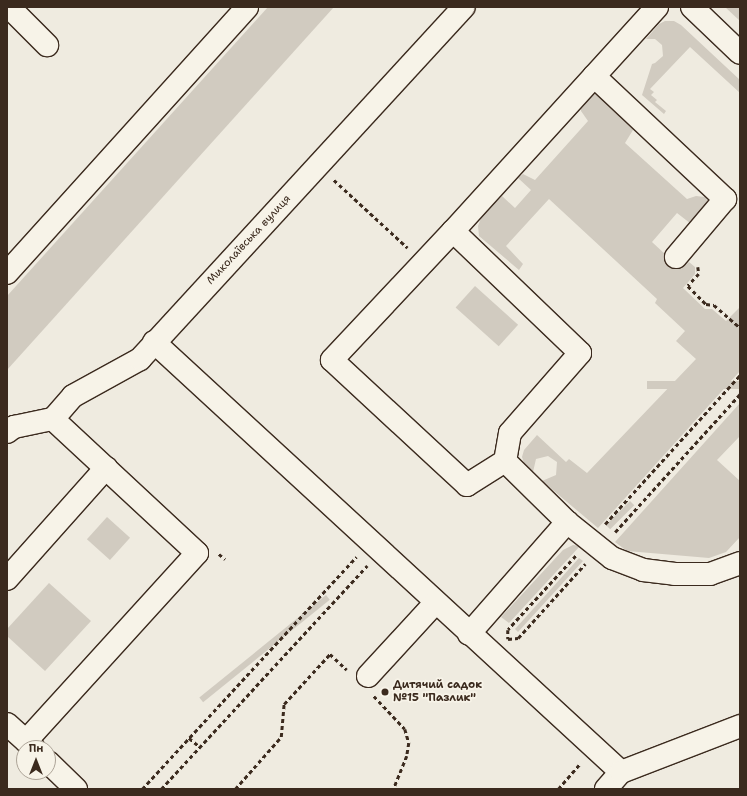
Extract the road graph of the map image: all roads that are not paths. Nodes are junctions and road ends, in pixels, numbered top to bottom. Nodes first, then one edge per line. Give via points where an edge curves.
1 (9, 7) edge
2 (247, 7) edge
3 (464, 7) edge
4 (657, 7) edge
5 (692, 7) edge
6 (47, 45) dead end
7 (740, 53) edge
8 (594, 76) junction
9 (453, 231) junction
10 (676, 257) dead end
11 (7, 273) edge
12 (154, 342) junction
13 (53, 419) junction
14 (7, 432) edge
15 (505, 462) junction
16 (106, 468) junction
17 (567, 522) junction
18 (740, 563) edge
19 (7, 580) edge
20 (436, 602) junction
21 (469, 634) junction
22 (364, 682) road end
23 (7, 724) edge
24 (740, 726) edge
25 (740, 732) edge
26 (25, 740) edge
27 (33, 740) edge
28 (705, 740) junction
29 (56, 770) edge
30 (621, 772) junction
31 (76, 789) edge
32 (606, 789) edge

1 - 6 street
2 - 11 street
3 - 12 street, Миколаївська вулиця
4 - 8 street
5 - 7 street
8 - 9 street
8 - 10 street via 725,199
9 - 15 street via 580,353 510,433
9 - 15 street via 332,360 467,485
12 - 13 street, Миколаївська вулиця via 140,359 74,396
12 - 20 street
13 - 14 street via 14,427
13 - 16 street
15 - 17 street
16 - 19 street
16 - 27 street via 197,553
17 - 18 street via 612,558 643,570 675,574 710,574
17 - 21 street
20 - 21 street
20 - 22 street
21 - 30 street
23 - 26 street
24 - 28 street
25 - 28 street
28 - 30 street
29 - 31 street
30 - 32 street

